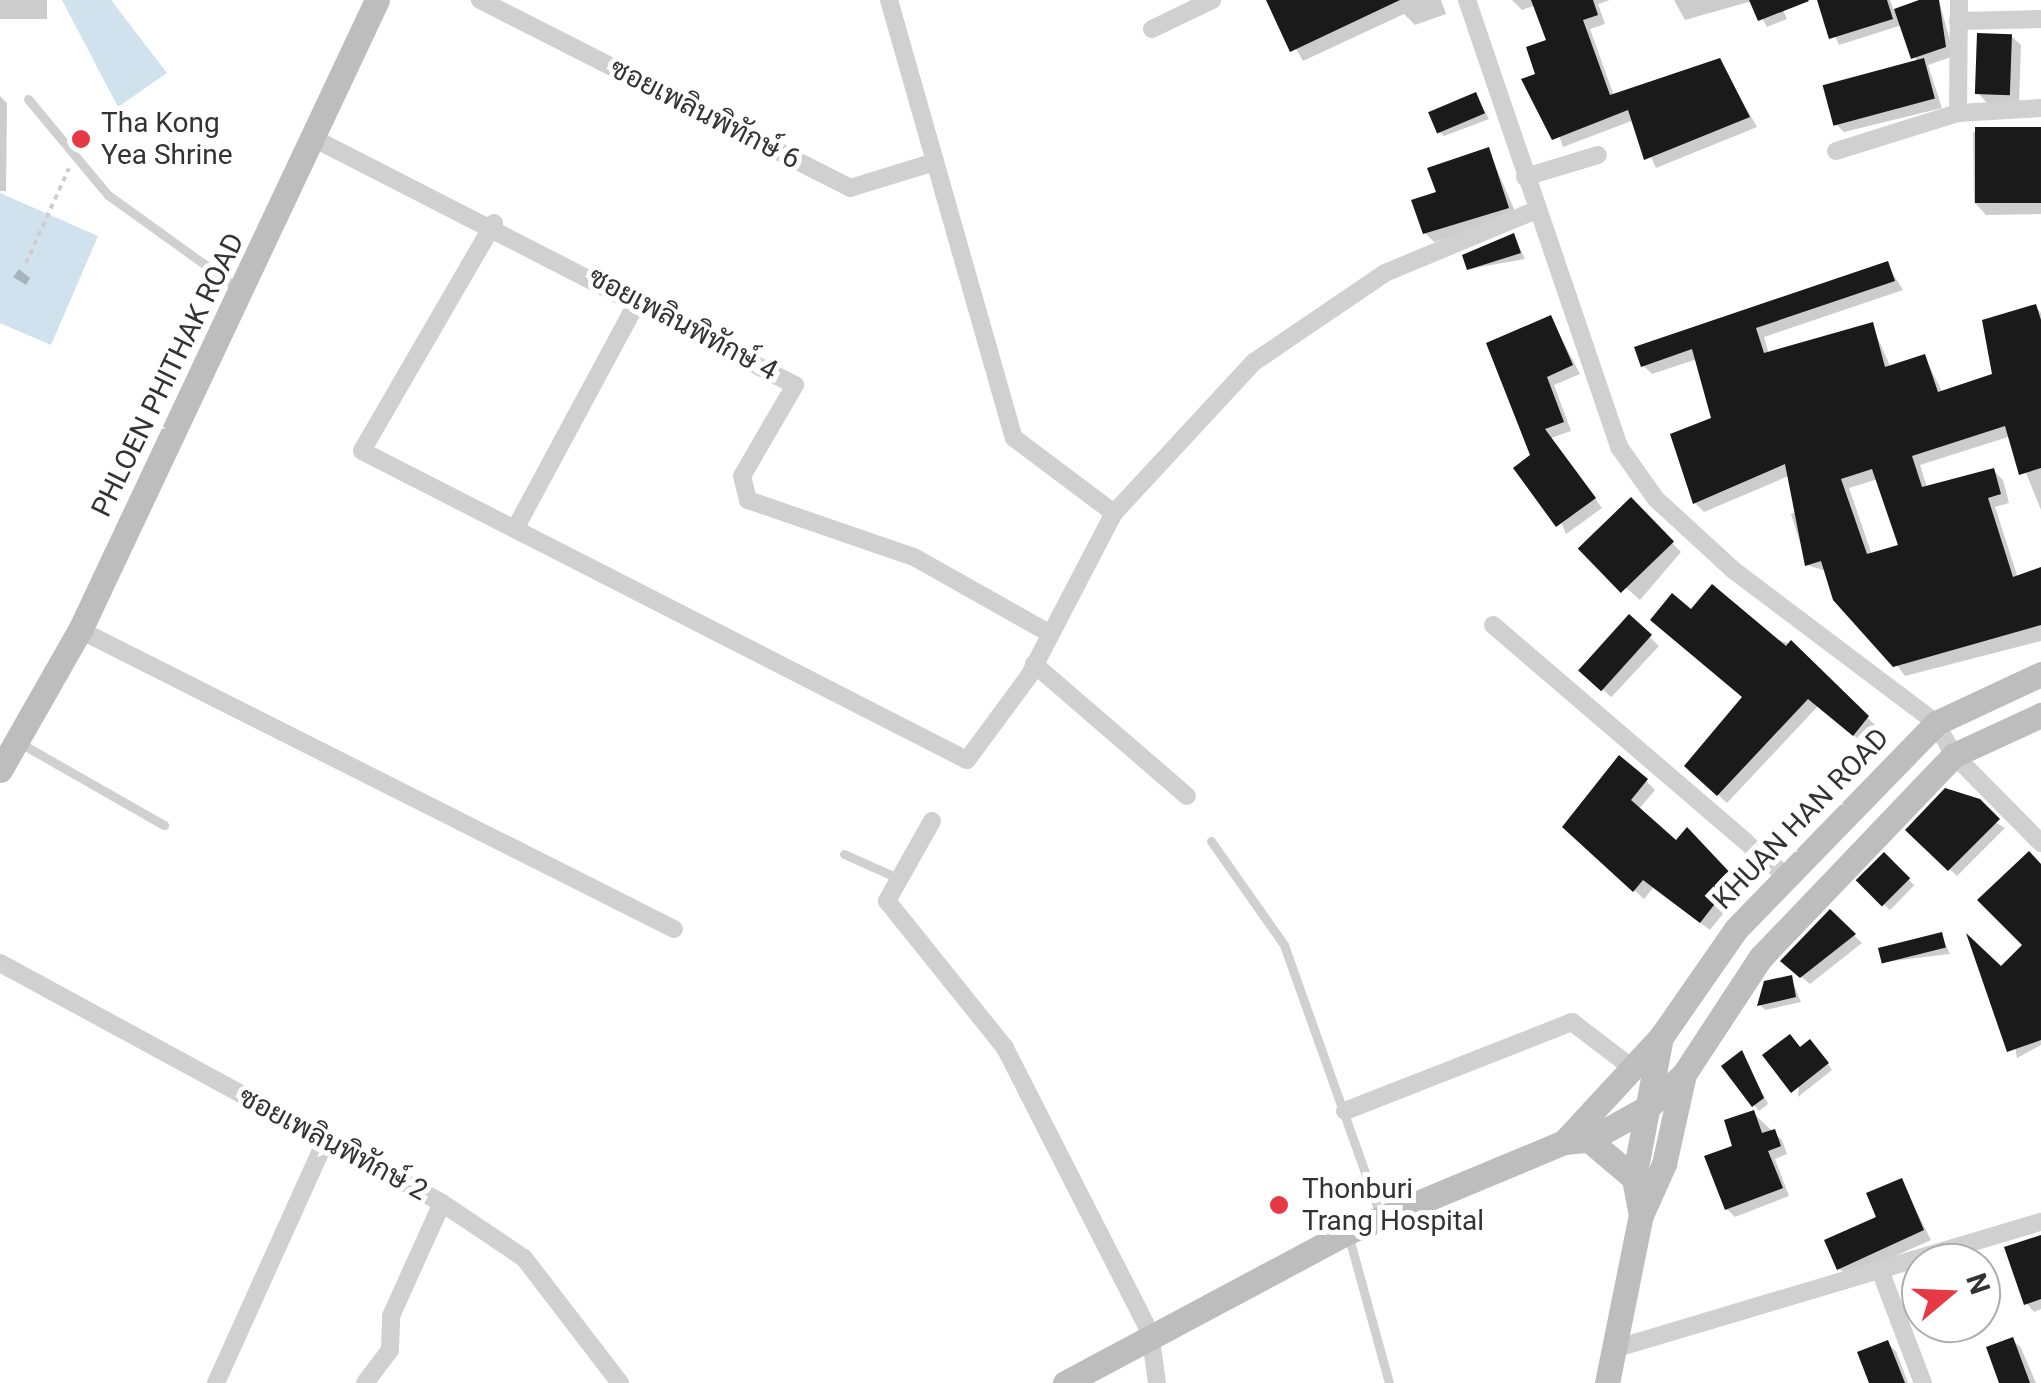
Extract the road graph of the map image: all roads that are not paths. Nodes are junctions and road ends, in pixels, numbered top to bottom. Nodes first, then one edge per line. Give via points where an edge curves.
1 (377, 0) edge
2 (480, 0) edge
3 (889, 0) edge
4 (1212, 0) edge
5 (1467, 0) edge
6 (1959, 0) edge
7 (2041, 19) edge
8 (1958, 21) junction
9 (1152, 29) dead end
10 (28, 99) dead end
11 (2041, 108) edge
12 (1958, 113) junction
13 (317, 140) junction
14 (1836, 151) dead end
15 (1598, 155) dead end
16 (935, 162) junction
17 (1525, 177) junction
18 (1536, 210) junction
19 (494, 224) junction
20 (240, 290) junction
21 (639, 299) junction
22 (1114, 512) junction
23 (515, 529) junction
24 (1493, 625) dead end
25 (80, 630) junction
26 (1049, 633) junction
27 (1034, 664) junction
28 (2041, 674) edge
29 (2041, 714) edge
30 (1936, 723) junction
31 (20, 744) junction
32 (1954, 755) junction
33 (0, 770) edge
34 (1187, 796) dead end
35 (932, 821) dead end
36 (164, 825) dead end
37 (1211, 842) dead end
38 (2041, 843) edge
39 (844, 854) dead end
40 (1784, 875) junction
41 (900, 879) junction
42 (674, 929) dead end
43 (0, 962) edge
44 (1661, 1037) junction
45 (1631, 1067) junction
46 (1684, 1074) junction
47 (1648, 1107) junction
48 (1345, 1111) junction
49 (326, 1139) junction
50 (1576, 1141) junction
51 (1634, 1178) junction
52 (442, 1203) junction
53 (1641, 1215) junction
54 (1381, 1218) junction
55 (2041, 1222) edge
56 (1348, 1232) junction
57 (1880, 1270) junction
58 (1150, 1332) junction
59 (1614, 1349) junction
60 (216, 1383) edge
61 (365, 1383) edge
62 (620, 1383) edge
63 (1065, 1383) edge
64 (1158, 1383) edge
65 (1390, 1383) edge
66 (1608, 1383) edge
67 (1923, 1383) edge

1 - 13 main road, PHLOEN PHITHAK ROAD
2 - 16 street, ซอยเพลินพิทักษ์ 6 via 850,188
3 - 16 street
4 - 9 street
5 - 17 street
6 - 8 street
7 - 8 street
8 - 12 street
10 - 20 lane via 108,195
11 - 12 street
12 - 14 street
13 - 19 street, ซอยเพลินพิทักษ์ 4
13 - 20 main road, PHLOEN PHITHAK ROAD
15 - 17 street
16 - 22 street via 1014,438
17 - 18 street
18 - 22 street via 1385,273 1322,312 1254,362
18 - 30 street via 1618,448 1656,499 1732,569
19 - 21 street, ซอยเพลินพิทักษ์ 4
19 - 23 street via 362,450
20 - 25 main road, PHLOEN PHITHAK ROAD
21 - 23 street
21 - 26 street, ซอยเพลินพิทักษ์ 4 via 795,385 742,476 748,500 914,557
22 - 26 street
23 - 27 street via 967,760
24 - 40 street
25 - 31 main road, PHLOEN PHITHAK ROAD
25 - 42 street
26 - 27 street
27 - 34 street
28 - 30 main road, KHUAN HAN ROAD
29 - 32 main road, KHUAN HAN ROAD
30 - 32 street
30 - 40 main road, KHUAN HAN ROAD
31 - 33 main road, PHLOEN PHITHAK ROAD
31 - 36 lane
32 - 38 street
32 - 46 main road, KHUAN HAN ROAD via 1760,956
35 - 41 street
37 - 48 lane via 1284,946
39 - 41 lane
40 - 44 main road, KHUAN HAN ROAD
41 - 58 street via 887,901 1004,1048
43 - 49 street, ซอยเพลินพิทักษ์ 2
44 - 45 main road, KHUAN HAN ROAD
44 - 47 main road
45 - 48 street via 1572,1022
45 - 50 main road, KHUAN HAN ROAD
46 - 47 main road, KHUAN HAN ROAD
46 - 53 main road via 1664,1164
47 - 50 main road, KHUAN HAN ROAD
47 - 51 main road
48 - 54 lane
49 - 52 street, ซอยเพลินพิทักษ์ 2
49 - 60 street
50 - 51 main road
50 - 54 main road, KHUAN HAN ROAD
51 - 53 main road
52 - 61 street via 391,1316 390,1350
52 - 62 street, ซอยเพลินพิทักษ์ 2 via 524,1258
53 - 59 main road
54 - 56 main road, KHUAN HAN ROAD
55 - 57 street
56 - 58 main road, KHUAN HAN ROAD
56 - 65 lane
57 - 59 street
57 - 67 street
58 - 63 main road, KHUAN HAN ROAD
58 - 64 street
59 - 66 main road

